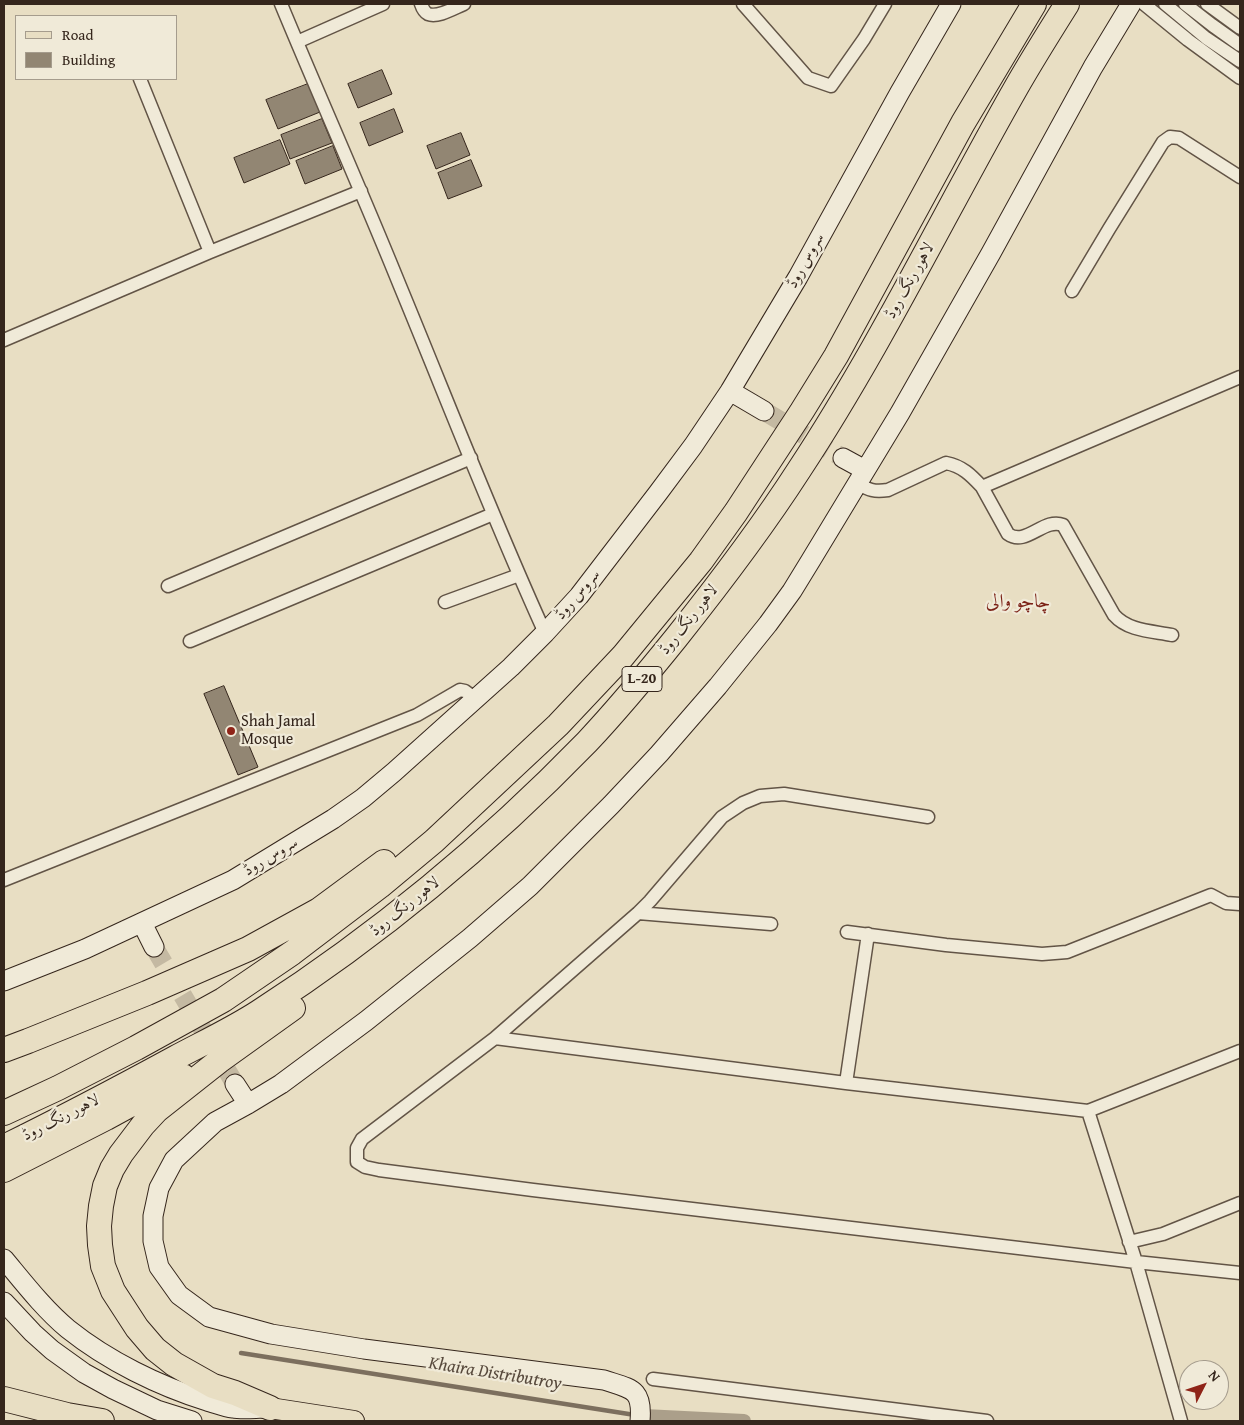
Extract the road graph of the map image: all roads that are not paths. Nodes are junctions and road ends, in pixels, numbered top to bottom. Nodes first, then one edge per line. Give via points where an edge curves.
1 (281, 4) edge
2 (383, 4) edge
3 (421, 4) edge
4 (464, 4) edge
5 (743, 4) edge
6 (885, 4) edge
7 (951, 4) edge
8 (1034, 4) edge
9 (1067, 4) edge
10 (1131, 4) edge
11 (1144, 4) edge
12 (1165, 4) edge
13 (1186, 4) edge
14 (1208, 4) edge
15 (1240, 28) edge
16 (296, 42) junction
17 (1240, 45) edge
18 (1240, 61) edge
19 (1240, 78) edge
20 (140, 80) edge
21 (1240, 177) edge
22 (362, 191) junction
23 (210, 252) junction
24 (1072, 291) dead end
25 (4, 340) edge
26 (1239, 382) edge
27 (730, 391) junction
28 (764, 411) tunnel mouth
29 (471, 458) junction
30 (843, 458) tunnel mouth
31 (861, 477) junction
32 (982, 487) junction
33 (493, 514) junction
34 (519, 575) junction
35 (168, 586) dead end
36 (445, 602) dead end
37 (545, 633) junction
38 (1172, 636) dead end
39 (190, 641) dead end
40 (476, 699) junction
41 (476, 803) junction
42 (928, 817) dead end
43 (4, 880) edge
44 (1240, 904) edge
45 (638, 913) junction
46 (142, 923) junction
47 (771, 924) dead end
48 (847, 932) dead end
49 (868, 934) junction
50 (154, 947) tunnel mouth
51 (338, 959) junction
52 (4, 981) edge
53 (495, 1038) junction
54 (4, 1050) edge
55 (1240, 1051) edge
56 (219, 1061) junction
57 (846, 1083) junction
58 (235, 1084) tunnel mouth
59 (248, 1104) junction
60 (1088, 1111) junction
61 (4, 1113) edge
62 (4, 1147) edge
63 (4, 1170) edge
64 (1240, 1203) edge
65 (1129, 1242) junction
66 (4, 1259) edge
67 (1136, 1262) junction
68 (1240, 1273) edge
69 (4, 1302) edge
70 (653, 1379) dead end
71 (4, 1399) edge
72 (270, 1408) junction
73 (640, 1420) edge
74 (59, 1421) edge
75 (102, 1421) edge
76 (192, 1421) edge
77 (354, 1421) edge
78 (987, 1421) edge
79 (1181, 1421) edge

1 - 16 street
2 - 16 street
3 - 4 street via 428,14 440,14
5 - 6 street via 808,78 831,86
7 - 27 street, سروس روڈ via 798,277
8 - 41 highway, لاہور رنگ روڈ / L-20 via 963,123 836,356 702,561 623,656 558,725
9 - 51 highway, لاہور رنگ روڈ / L-20 via 1018,84 865,362 754,537 649,672 595,733 465,857
10 - 31 street via 1092,67 991,253
11 - 19 street
12 - 18 street
13 - 17 street
14 - 15 street
16 - 22 street
20 - 23 street
21 - 24 street via 1179,138 1170,137 1162,142
22 - 23 street
22 - 29 street
23 - 25 street
26 - 32 street
27 - 28 street
27 - 37 street, سروس روڈ via 652,501 579,596
29 - 33 street
29 - 35 street
30 - 31 street
31 - 32 street via 868,489 878,492 946,463 966,470
31 - 59 street via 768,624 660,754 611,805 530,886 456,949 366,1021 281,1084
32 - 38 street via 1013,538 1051,524 1063,526 1120,622
33 - 34 street
33 - 39 street
34 - 36 street
34 - 37 street
37 - 40 street, سروس روڈ
40 - 43 street via 460,690 417,715
40 - 46 street, سروس روڈ via 388,777 334,819 232,880
41 - 54 highway via 407,846 318,910 248,949
41 - 61 highway, لاہور رنگ روڈ / L-20 via 380,886 292,953 223,1000 136,1048
42 - 45 street via 784,794 760,796 722,817
44 - 49 street via 1226,903 1211,896 1067,952 1042,954
45 - 47 street
45 - 53 street
46 - 50 street
46 - 52 street, سروس روڈ
48 - 49 street
49 - 57 street
51 - 56 highway via 308,996
51 - 62 highway, لاہور رنگ روڈ / L-20 via 255,1015
53 - 57 street
53 - 67 street via 362,1140 357,1148 357,1162 379,1170 533,1190
55 - 60 street
56 - 63 highway via 179,1078
56 - 72 highway via 157,1110 120,1154 100,1206 103,1266 113,1290 155,1349 213,1386
57 - 60 street
58 - 59 street
59 - 73 street via 216,1122 174,1160 159,1188 153,1216 153,1241 159,1267 179,1295 209,1317 270,1334 604,1380 634,1392 640,1399
60 - 65 street
64 - 65 street via 1163,1234
65 - 67 street
66 - 72 street via 58,1320 107,1356 155,1382 233,1409
67 - 68 street
67 - 79 street
69 - 76 street via 52,1350 84,1373 157,1410
70 - 78 street
71 - 74 highway via 39,1416
71 - 75 highway
72 - 77 main road

